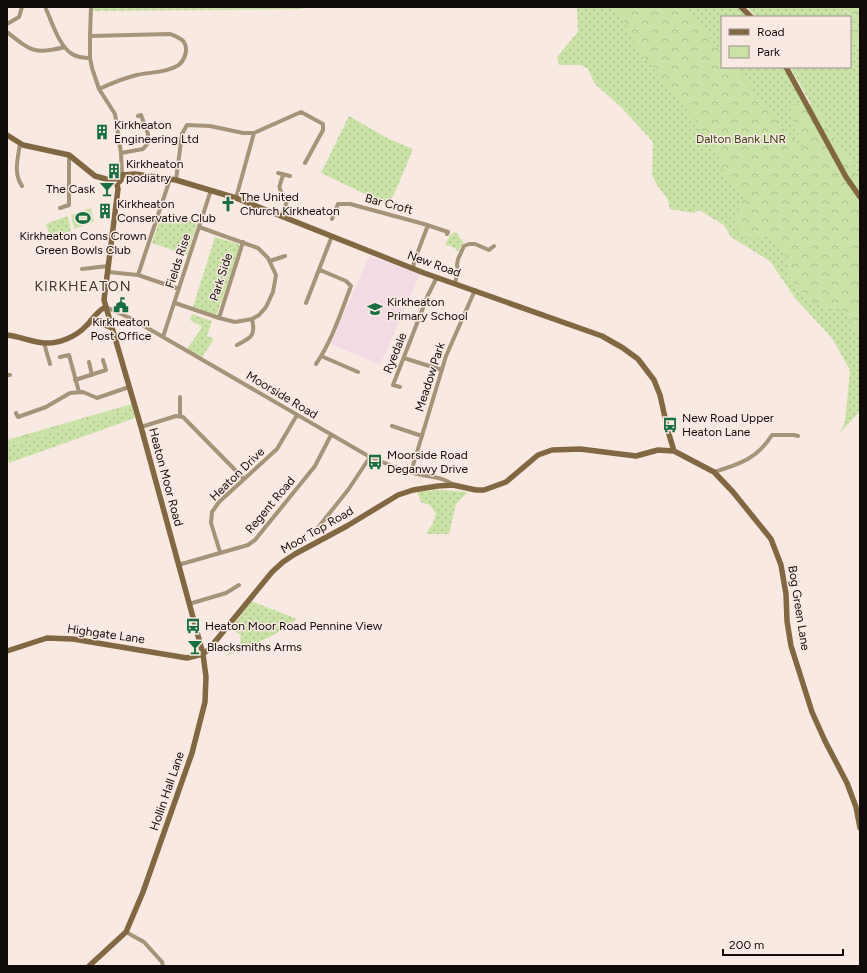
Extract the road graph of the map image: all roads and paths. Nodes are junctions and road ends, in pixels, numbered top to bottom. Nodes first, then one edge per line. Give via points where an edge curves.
1 (22, 7) edge
2 (91, 7) edge
3 (741, 7) edge
4 (46, 9) dead end
5 (750, 16) edge
6 (7, 24) edge
7 (7, 32) edge
8 (90, 36) junction
9 (66, 47) junction
10 (90, 58) junction
11 (787, 68) edge
12 (99, 89) junction
13 (138, 116) dead end
14 (254, 133) junction
15 (7, 135) edge
16 (20, 144) junction
17 (121, 153) junction
18 (69, 155) junction
19 (303, 156) dead end
20 (278, 173) dead end
21 (122, 175) junction
22 (283, 175) junction
23 (290, 176) dead end
24 (173, 180) junction
25 (117, 184) junction
26 (22, 186) dead end
27 (211, 190) junction
28 (860, 197) edge
29 (236, 198) junction
30 (60, 208) dead end
31 (282, 216) junction
32 (332, 219) dead end
33 (428, 225) junction
34 (199, 227) junction
35 (447, 234) dead end
36 (332, 236) junction
37 (243, 242) junction
38 (494, 246) dead end
39 (285, 256) dead end
40 (270, 261) junction
41 (82, 269) dead end
42 (108, 269) junction
43 (413, 269) junction
44 (320, 270) junction
45 (138, 275) junction
46 (437, 277) junction
47 (455, 283) junction
48 (179, 289) junction
49 (474, 290) junction
50 (175, 303) junction
51 (306, 303) dead end
52 (106, 307) junction
53 (219, 318) junction
54 (252, 319) junction
55 (91, 320) junction
56 (110, 326) junction
57 (7, 335) edge
58 (163, 337) junction
59 (44, 343) junction
60 (237, 345) dead end
61 (321, 356) junction
62 (60, 357) dead end
63 (404, 358) junction
64 (103, 360) dead end
65 (89, 362) dead end
66 (50, 364) dead end
67 (316, 364) dead end
68 (442, 370) junction
69 (358, 372) dead end
70 (92, 375) junction
71 (75, 380) junction
72 (129, 387) junction
73 (400, 387) dead end
74 (79, 392) junction
75 (180, 397) dead end
76 (16, 413) dead end
77 (297, 415) junction
78 (180, 416) junction
79 (141, 426) junction
80 (392, 426) dead end
81 (331, 435) junction
82 (422, 436) junction
83 (798, 436) dead end
84 (674, 451) junction
85 (370, 457) junction
86 (411, 472) junction
87 (714, 472) junction
88 (244, 479) junction
89 (453, 485) junction
90 (312, 535) dead end
91 (220, 552) junction
92 (178, 565) junction
93 (240, 585) dead end
94 (189, 604) junction
95 (7, 651) edge
96 (203, 654) junction
97 (860, 828) edge
98 (126, 932) junction
99 (89, 966) edge
100 (163, 966) edge

1 - 6 street via 19,17
2 - 8 street
3 - 5 street
4 - 9 street via 56,33
7 - 9 street via 32,50 49,51
8 - 10 street
8 - 12 street via 170,34 184,42 186,51 183,61 169,70 138,75
9 - 10 street via 78,57
10 - 12 street
11 - 28 street via 846,177
12 - 17 street via 115,114
13 - 17 street via 141,115 148,134 148,143 143,149
14 - 19 street via 301,112 307,114 323,124 323,130 306,161
14 - 24 street via 187,124 182,134
14 - 29 street
15 - 16 street
16 - 18 street
16 - 26 street via 16,167
17 - 21 street
18 - 25 street via 95,176
18 - 30 street via 69,205
20 - 22 street
21 - 24 street, New Road via 135,174
21 - 25 street
22 - 23 street
22 - 31 street via 279,188 287,201
24 - 27 street, New Road
24 - 45 street
25 - 42 street, Heaton Moor Road
27 - 29 street, New Road
27 - 34 street, Fields Rise
29 - 31 street, New Road
31 - 36 street, New Road
32 - 33 street, Bar Croft via 338,204 350,204
33 - 35 street, Bar Croft via 448,232
33 - 43 street
34 - 37 street
34 - 48 street, Fields Rise
36 - 43 street, New Road
36 - 44 street
37 - 40 street via 258,248
37 - 53 street, Park Side
38 - 47 street via 490,252 475,244 464,246 458,259
39 - 40 street
40 - 54 street via 276,275 272,292 266,307
41 - 42 street
42 - 45 street
42 - 52 street, Heaton Moor Road via 104,300
43 - 46 street, New Road
44 - 51 street
44 - 61 street via 346,281 351,286
45 - 48 street
46 - 47 street, New Road
46 - 63 street, Ryedale
47 - 49 street, New Road
48 - 50 street, Fields Rise
49 - 68 street, Meadow Park
49 - 84 street, New Road via 602,336 638,359 654,380 660,395
50 - 53 street
50 - 58 street, Fields Rise
52 - 55 street via 100,309
52 - 56 street, Heaton Moor Road
52 - 58 street, Moorside Road
53 - 54 street via 235,322
54 - 60 street via 254,333
55 - 56 street
55 - 59 street via 72,337
56 - 72 street, Heaton Moor Road
57 - 59 street
58 - 77 street, Moorside Road
59 - 66 street
61 - 67 street
61 - 69 street
62 - 71 street via 69,355
63 - 68 street
63 - 73 street, Ryedale via 392,385
64 - 70 street via 106,370
65 - 70 street
68 - 82 street, Meadow Park
70 - 71 street
71 - 74 street
72 - 74 street via 97,398
72 - 79 street, Heaton Moor Road
74 - 76 street via 70,393 46,407 18,417
75 - 78 street
77 - 81 street, Moorside Road
77 - 88 street, Heaton Drive via 277,449
78 - 79 street
78 - 88 street
79 - 92 street, Heaton Moor Road
80 - 82 street
81 - 85 street, Moorside Road
81 - 91 street, Regent Road via 315,466 255,540 248,545
82 - 86 street, Meadow Park
83 - 87 street via 772,435 756,455
84 - 87 street, Bog Green Lane
84 - 89 street, Moor Top Road via 658,450 636,456 580,449 552,450 538,455 506,482 484,490
85 - 86 street, Moorside Road
85 - 90 street via 348,490
86 - 89 street, Moorside Road via 444,480
87 - 97 street, Bog Green Lane via 771,539 781,564 791,646 812,712 847,783
88 - 91 street, Heaton Drive via 212,512 211,523
89 - 96 street, Moor Top Road via 413,490 398,495 283,562
91 - 92 street, Regent Road
92 - 94 street, Heaton Moor Road
93 - 94 street via 226,593
94 - 96 street, Heaton Moor Road
95 - 96 street, Highgate Lane via 47,638 187,658
96 - 98 street, Hollin Hall Lane via 206,676 205,702 192,754 143,892
98 - 99 street
98 - 100 street via 144,942

